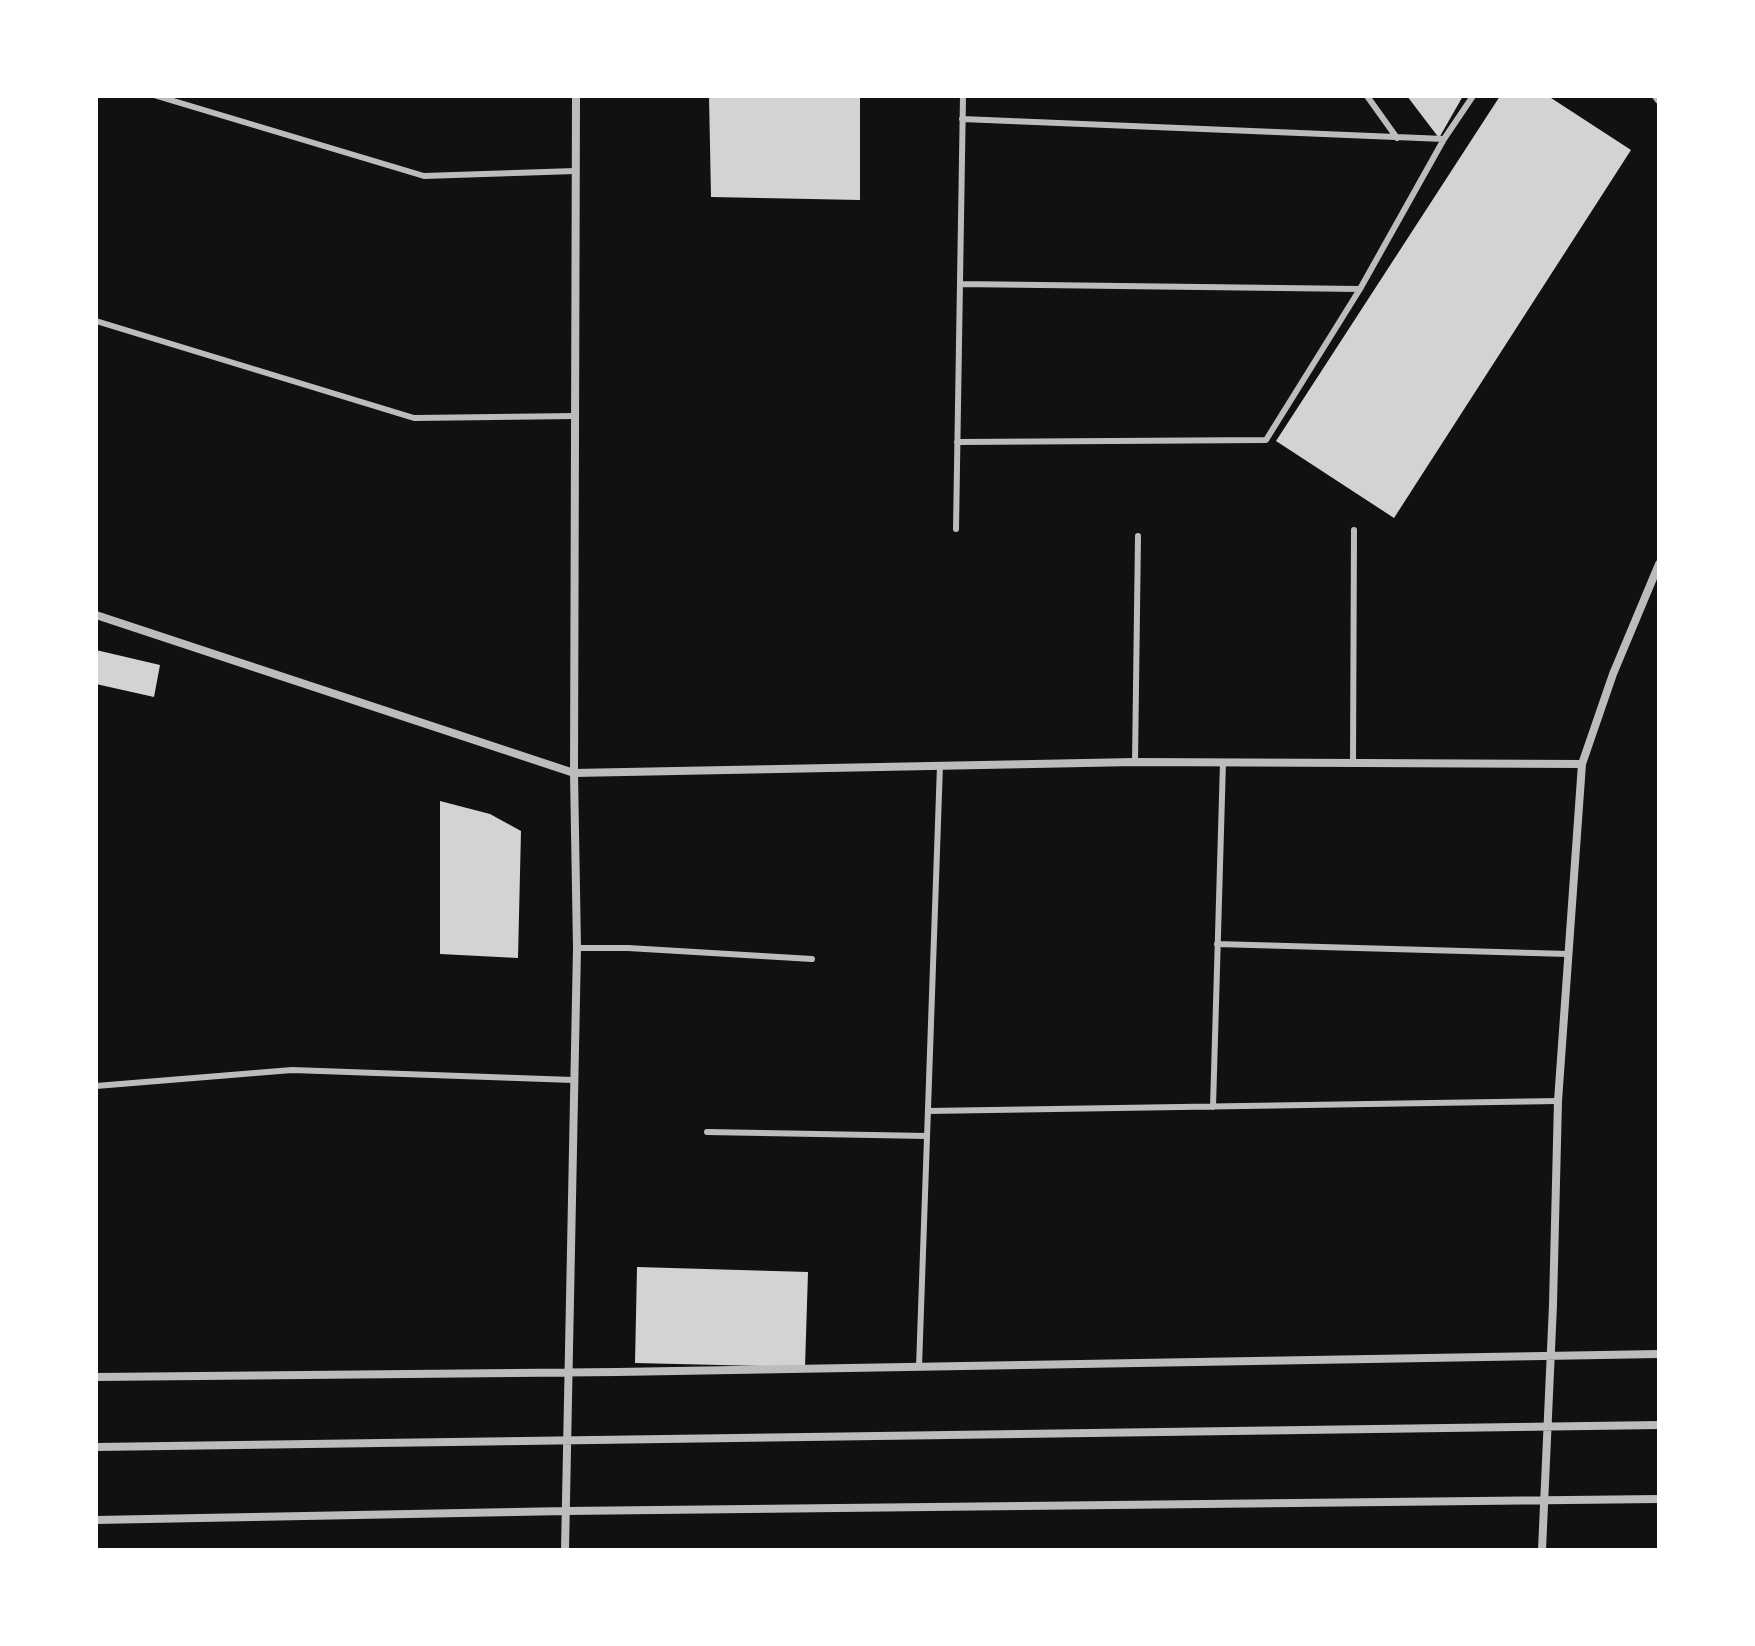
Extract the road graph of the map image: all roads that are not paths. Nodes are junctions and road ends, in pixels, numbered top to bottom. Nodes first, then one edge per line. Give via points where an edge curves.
1 (157, 96) edge
2 (576, 96) edge
3 (963, 96) edge
4 (1367, 96) edge
5 (1473, 96) edge
6 (962, 119) junction
7 (1397, 138) junction
8 (1444, 139) junction
9 (575, 171) junction
10 (960, 284) junction
11 (1360, 289) junction
12 (96, 321) edge
13 (575, 416) junction
14 (957, 442) junction
15 (956, 529) dead end
16 (1354, 530) dead end
17 (1138, 536) dead end
18 (1659, 564) edge
19 (96, 615) edge
20 (1135, 762) junction
21 (1223, 762) junction
22 (1353, 762) junction
23 (1582, 764) junction
24 (940, 765) junction
25 (574, 773) junction
26 (1217, 944) junction
27 (577, 948) junction
28 (1568, 954) junction
29 (812, 959) dead end
30 (573, 1080) junction
31 (96, 1086) edge
32 (1558, 1101) junction
33 (1213, 1107) junction
34 (928, 1111) junction
35 (707, 1132) dead end
36 (927, 1136) junction
37 (1659, 1354) edge
38 (1551, 1357) junction
39 (919, 1367) junction
40 (568, 1373) junction
41 (96, 1377) edge
42 (1659, 1425) edge
43 (1549, 1426) junction
44 (567, 1440) junction
45 (96, 1447) edge
46 (1659, 1499) edge
47 (1545, 1501) junction
48 (566, 1511) junction
49 (96, 1520) edge
50 (565, 1550) edge
51 (1542, 1550) edge

1 - 9 lane via 424,176
2 - 9 street
3 - 6 lane
4 - 7 lane
5 - 8 lane
6 - 7 lane
6 - 10 lane
7 - 8 lane
8 - 11 lane
9 - 13 street
10 - 11 lane
10 - 14 lane
11 - 14 lane via 1266,440
12 - 13 lane via 414,418
13 - 25 street
14 - 15 lane
16 - 22 lane
17 - 20 lane
18 - 23 street
19 - 25 street
20 - 21 street
20 - 24 street
21 - 22 street
21 - 26 lane
22 - 23 street
23 - 28 street
24 - 25 street
24 - 34 lane
25 - 27 street
26 - 28 lane
26 - 33 lane
27 - 29 lane
27 - 30 street
28 - 32 street
30 - 31 lane via 292,1070
30 - 40 street
32 - 33 lane
32 - 38 street
33 - 34 lane
34 - 36 lane
35 - 36 lane
36 - 39 lane
37 - 38 street
38 - 39 street
38 - 43 street
39 - 40 street
40 - 41 street
40 - 44 street
42 - 43 street
43 - 44 street
43 - 47 street
44 - 45 street
44 - 48 street
46 - 47 street
47 - 48 street
47 - 51 street
48 - 49 street
48 - 50 street

